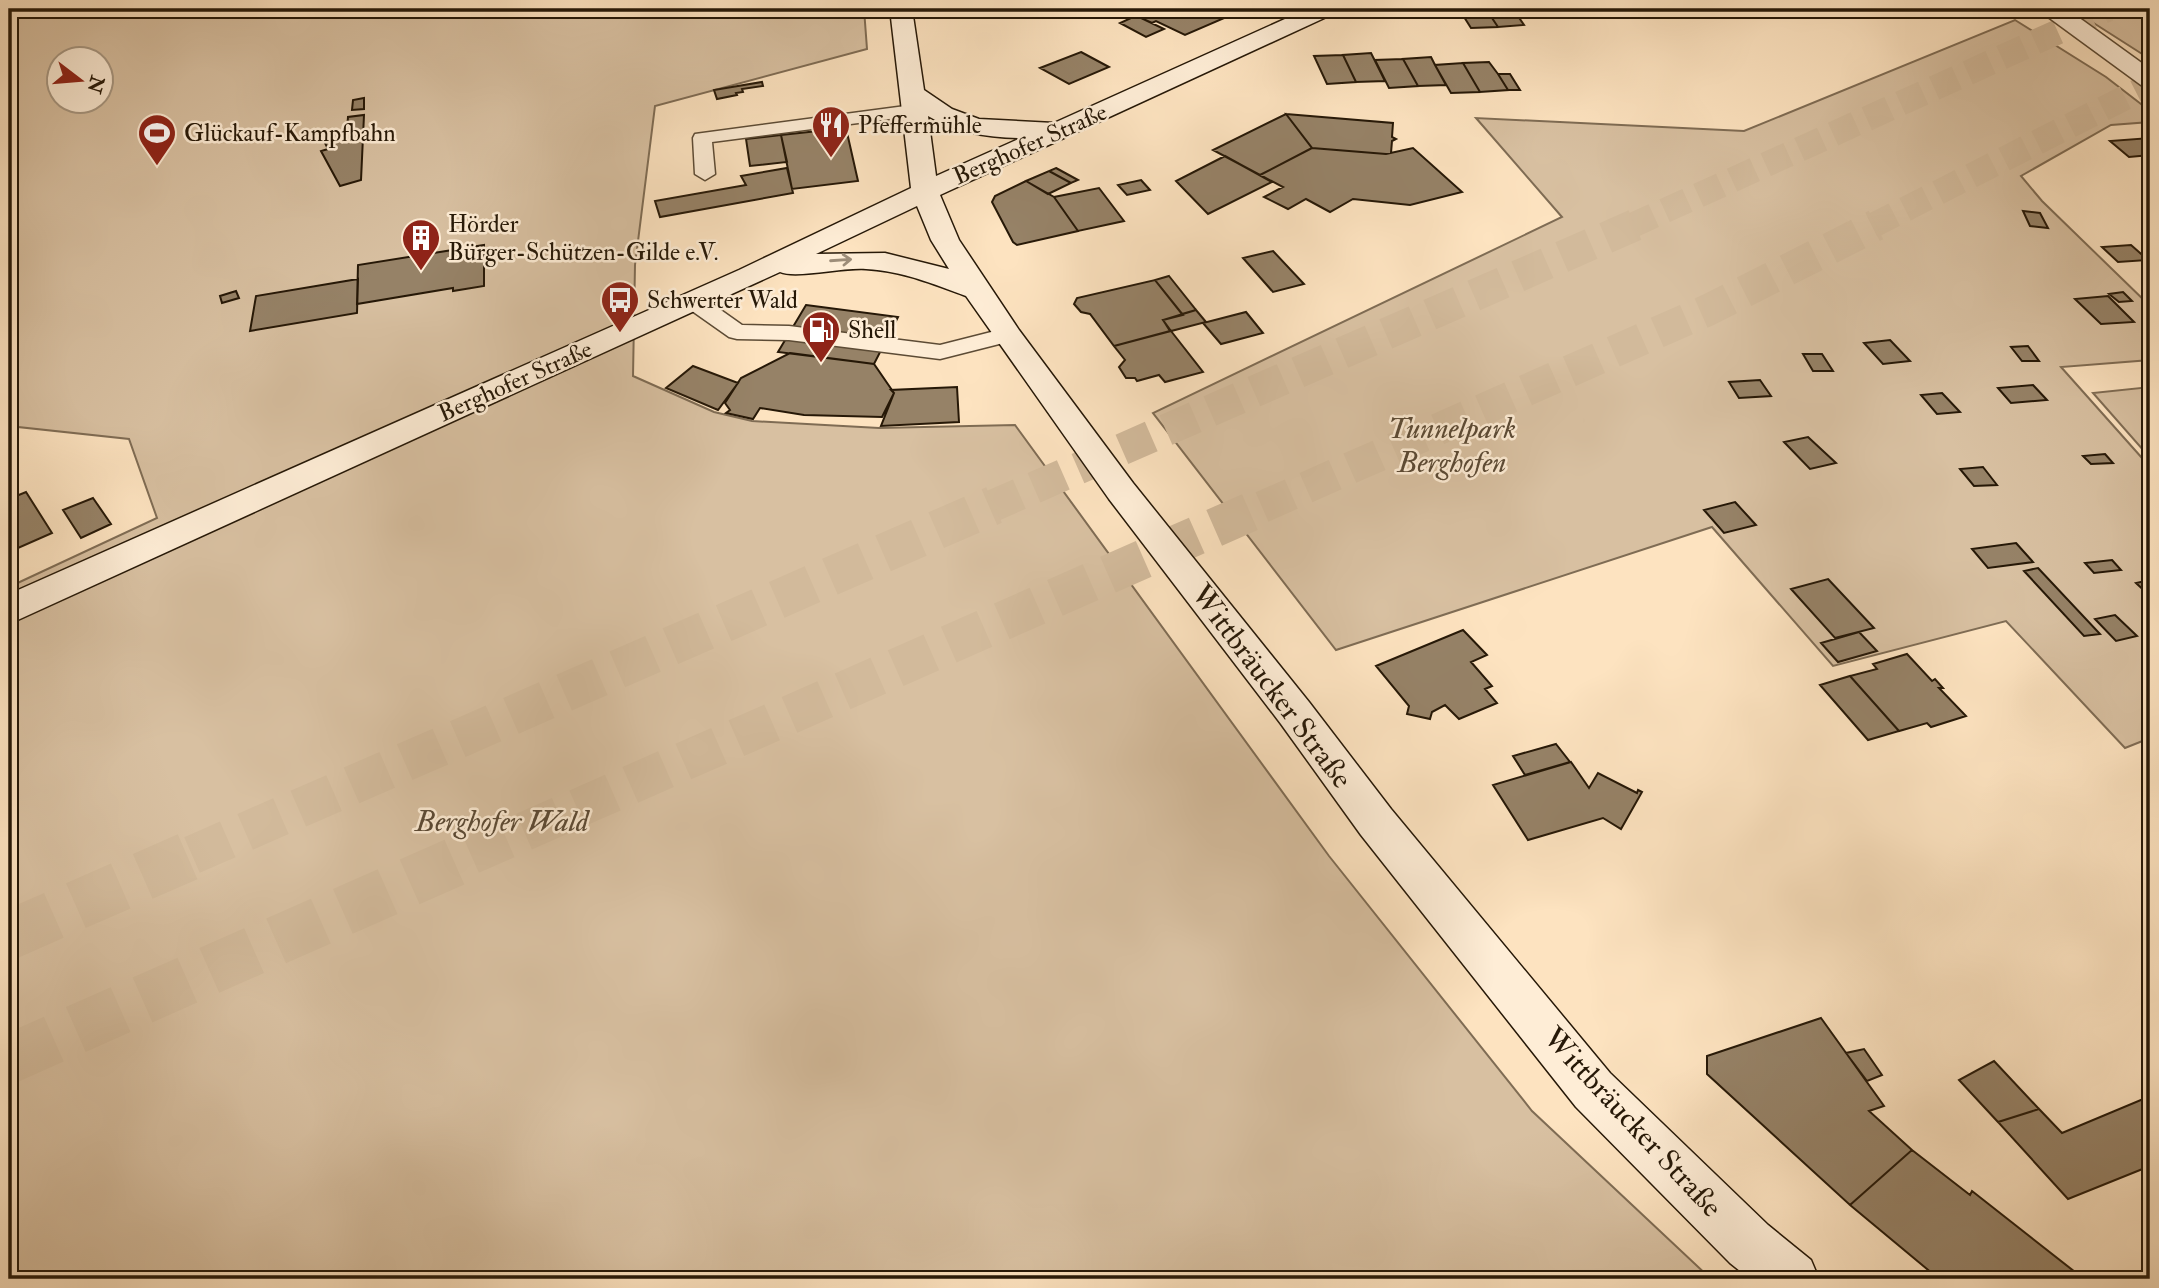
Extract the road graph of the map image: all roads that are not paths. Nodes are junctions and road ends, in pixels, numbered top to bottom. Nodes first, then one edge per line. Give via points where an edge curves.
1 (901, 9) edge
2 (1325, 9) edge
3 (2052, 9) edge
4 (2150, 80) edge
5 (912, 102) junction
6 (1070, 126) junction
7 (705, 174) dead end
8 (925, 192) junction
9 (749, 276) junction
10 (975, 289) junction
11 (693, 301) junction
12 (1007, 335) junction
13 (9, 610) edge
14 (1792, 1279) edge

1 - 5 main road, Wittbräucker Straße
2 - 6 main road, Berghofer Straße
3 - 4 main road
5 - 6 main road via 1000,131
5 - 7 lane via 702,138
5 - 8 main road, Wittbräucker Straße
6 - 8 main road, Berghofer Straße
8 - 9 main road, Berghofer Straße
8 - 10 main road, Wittbräucker Straße via 945,240
9 -> 10 main road via 843,259 897,261
9 - 11 main road, Berghofer Straße
10 - 12 main road, Wittbräucker Straße
11 - 12 lane via 737,332 789,333 940,352
11 - 13 main road, Berghofer Straße
12 - 14 main road, Wittbräucker Straße via 1376,822 1593,1090 1749,1244

